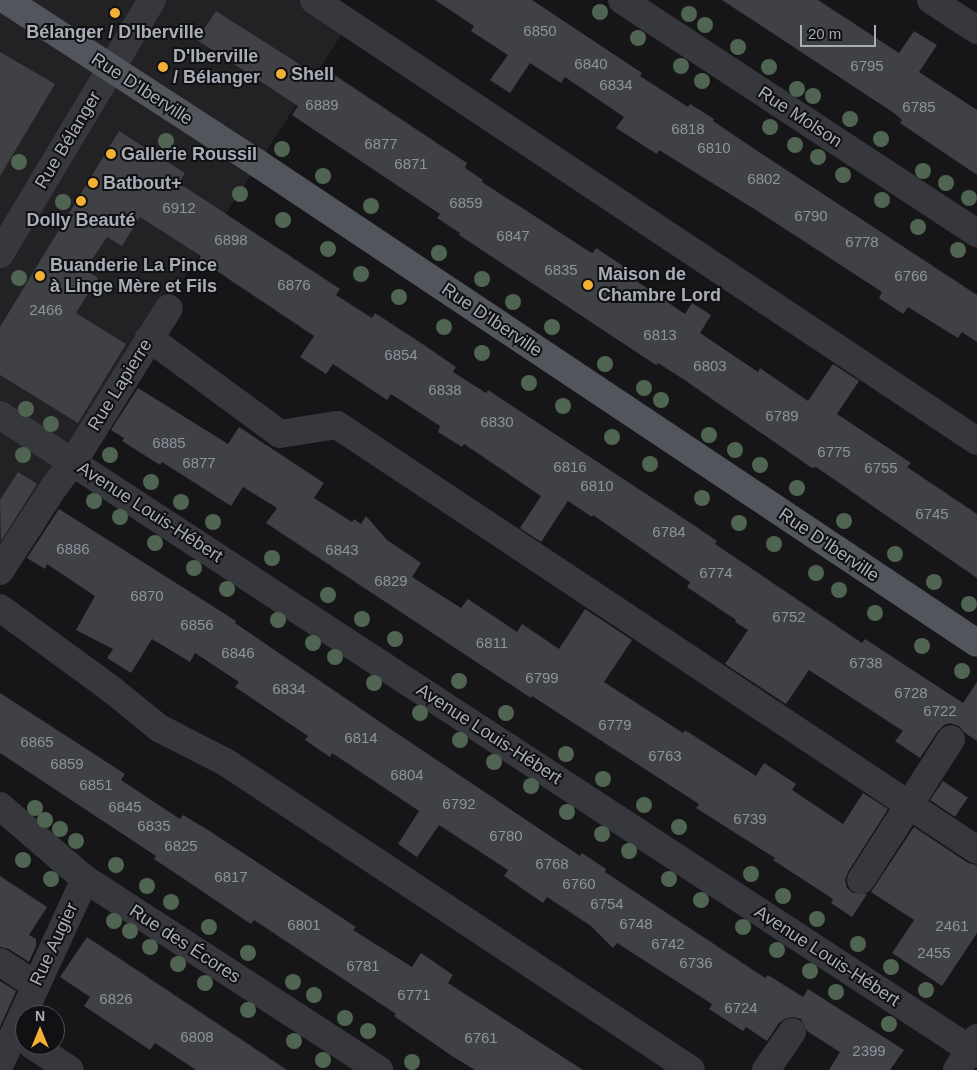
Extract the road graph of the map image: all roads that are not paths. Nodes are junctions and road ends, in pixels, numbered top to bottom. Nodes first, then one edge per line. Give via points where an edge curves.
1 (6, 0) edge
2 (152, 0) edge
3 (314, 0) edge
4 (622, 0) edge
5 (931, 0) edge
6 (977, 30) edge
7 (110, 69) junction
8 (977, 233) edge
9 (0, 254) edge
10 (169, 308) dead end
11 (149, 338) junction
12 (0, 414) edge
13 (977, 441) edge
14 (73, 462) junction
15 (0, 571) edge
16 (0, 608) edge
17 (977, 643) edge
18 (951, 739) dead end
19 (909, 805) junction
20 (0, 806) edge
21 (977, 850) edge
22 (85, 879) junction
23 (861, 880) dead end
24 (0, 962) edge
25 (35, 985) junction
26 (31, 1005) edge
27 (792, 1032) dead end
28 (15, 1048) edge
29 (970, 1053) edge
30 (46, 1055) edge
31 (0, 1064) edge
32 (70, 1070) edge
33 (379, 1070) edge
34 (691, 1070) edge
35 (766, 1070) edge

1 - 7 main road, Rue D'Iberville
2 - 7 street, Rue Bélanger
3 - 13 street
4 - 8 street, Rue Molson
5 - 6 street
7 - 9 street, Rue Bélanger
7 - 17 main road, Rue D'Iberville
10 - 11 street, Rue Lapierre
11 - 14 street, Rue Lapierre
11 - 19 street via 280,434 337,425
12 - 14 street, Avenue Louis-Hébert
14 - 15 street, Rue Lapierre
14 - 29 street, Avenue Louis-Hébert
16 - 34 street via 159,728 226,763
18 - 19 street
19 - 21 street
19 - 23 street
20 - 22 street, Rue des Écores
22 - 25 street, Rue Augier
22 - 33 street, Rue des Écores
24 - 25 street
25 - 26 street, Rue Augier
27 - 35 street
28 - 31 street, Rue Augier
30 - 32 street

